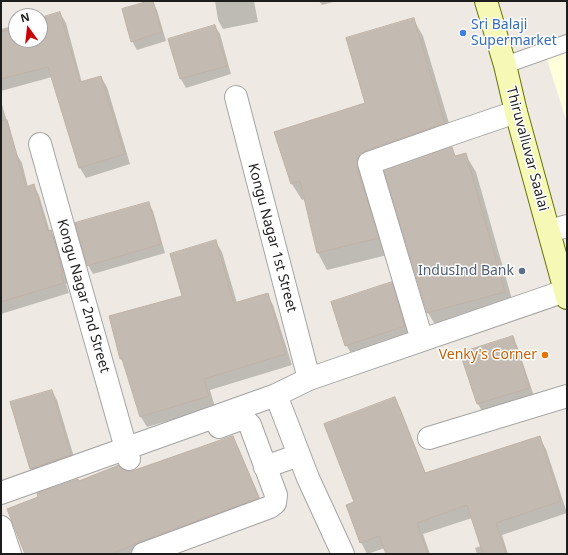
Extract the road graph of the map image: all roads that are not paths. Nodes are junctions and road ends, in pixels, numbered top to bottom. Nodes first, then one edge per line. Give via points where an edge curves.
1 (486, 1) edge
2 (567, 44) edge
3 (505, 65) junction
4 (236, 97) dead end
5 (516, 112) junction
6 (40, 144) dead end
7 (558, 228) edge
8 (566, 294) edge
9 (422, 340) junction
10 (309, 378) junction
11 (276, 395) junction
12 (567, 396) edge
13 (429, 438) dead end
14 (128, 454) junction
15 (299, 455) junction
16 (265, 467) junction
17 (1, 493) edge
18 (1, 504) edge
19 (1, 528) edge
20 (10, 554) edge
21 (143, 554) edge
22 (343, 554) edge

1 - 3 street, Thiruvalluvar Saalai
2 - 3 lane
3 - 5 street, Thiruvalluvar Saalai
4 - 10 street, Kongu Nagar 1st Street
5 - 7 street, Thiruvalluvar Saalai
5 - 9 street via 369,162
6 - 14 street, Kongu Nagar 2nd Street
7 - 8 street, Thiruvalluvar Saalai
8 - 9 street
9 - 10 street
10 - 11 street
11 - 14 street
11 - 15 street
12 - 13 street
14 - 16 street via 245,420 250,425
14 - 17 street
14 - 18 street
15 - 16 street
15 - 22 street
16 - 21 street via 276,495 275,503 270,507
19 - 20 street

